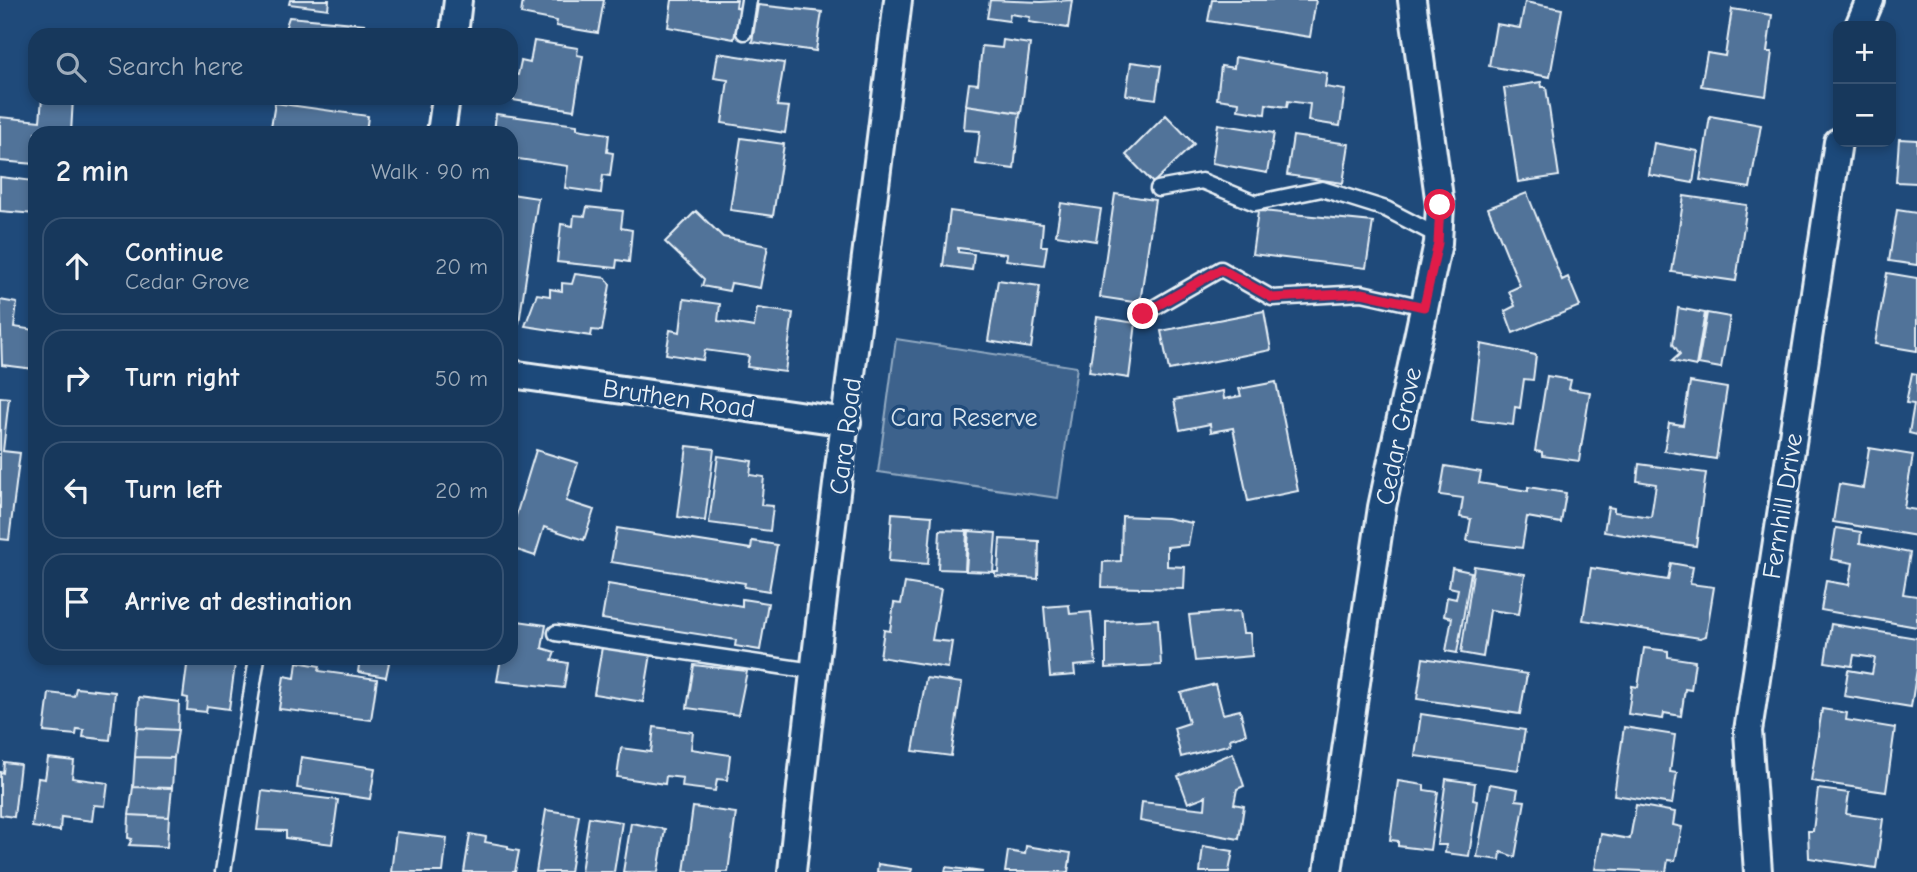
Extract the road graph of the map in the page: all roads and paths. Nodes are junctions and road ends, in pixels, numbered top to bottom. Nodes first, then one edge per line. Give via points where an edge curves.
1 (458, 0) edge
2 (748, 0) edge
3 (898, 0) edge
4 (1412, 0) edge
5 (1870, 0) edge
6 (1861, 21) edge
7 (455, 28) edge
8 (744, 32) dead end
9 (445, 105) edge
10 (443, 126) edge
11 (1837, 147) edge
12 (1158, 189) dead end
13 (1438, 236) junction
14 (1424, 307) junction
15 (1143, 314) dead end
16 (518, 375) edge
17 (847, 422) junction
18 (556, 632) dead end
19 (256, 665) edge
20 (813, 671) junction
21 (223, 872) edge
22 (792, 872) edge
23 (1328, 872) edge
24 (1758, 872) edge

1 - 7 street
2 - 8 lane
3 - 17 street, Cara Road
4 - 13 street, Cedar Grove via 1440,205
5 - 6 street
9 - 10 street
11 - 24 street, Fernhill Drive via 1748,731
12 - 13 lane via 1202,181 1255,203 1322,189 1386,209
13 - 14 street, Cedar Grove
14 - 15 lane via 1362,293 1272,298 1221,269
14 - 23 street, Cedar Grove via 1382,507
16 - 17 street, Bruthen Road
17 - 20 street, Cara Road
18 - 20 lane
19 - 21 lane
20 - 22 street, Cara Road

